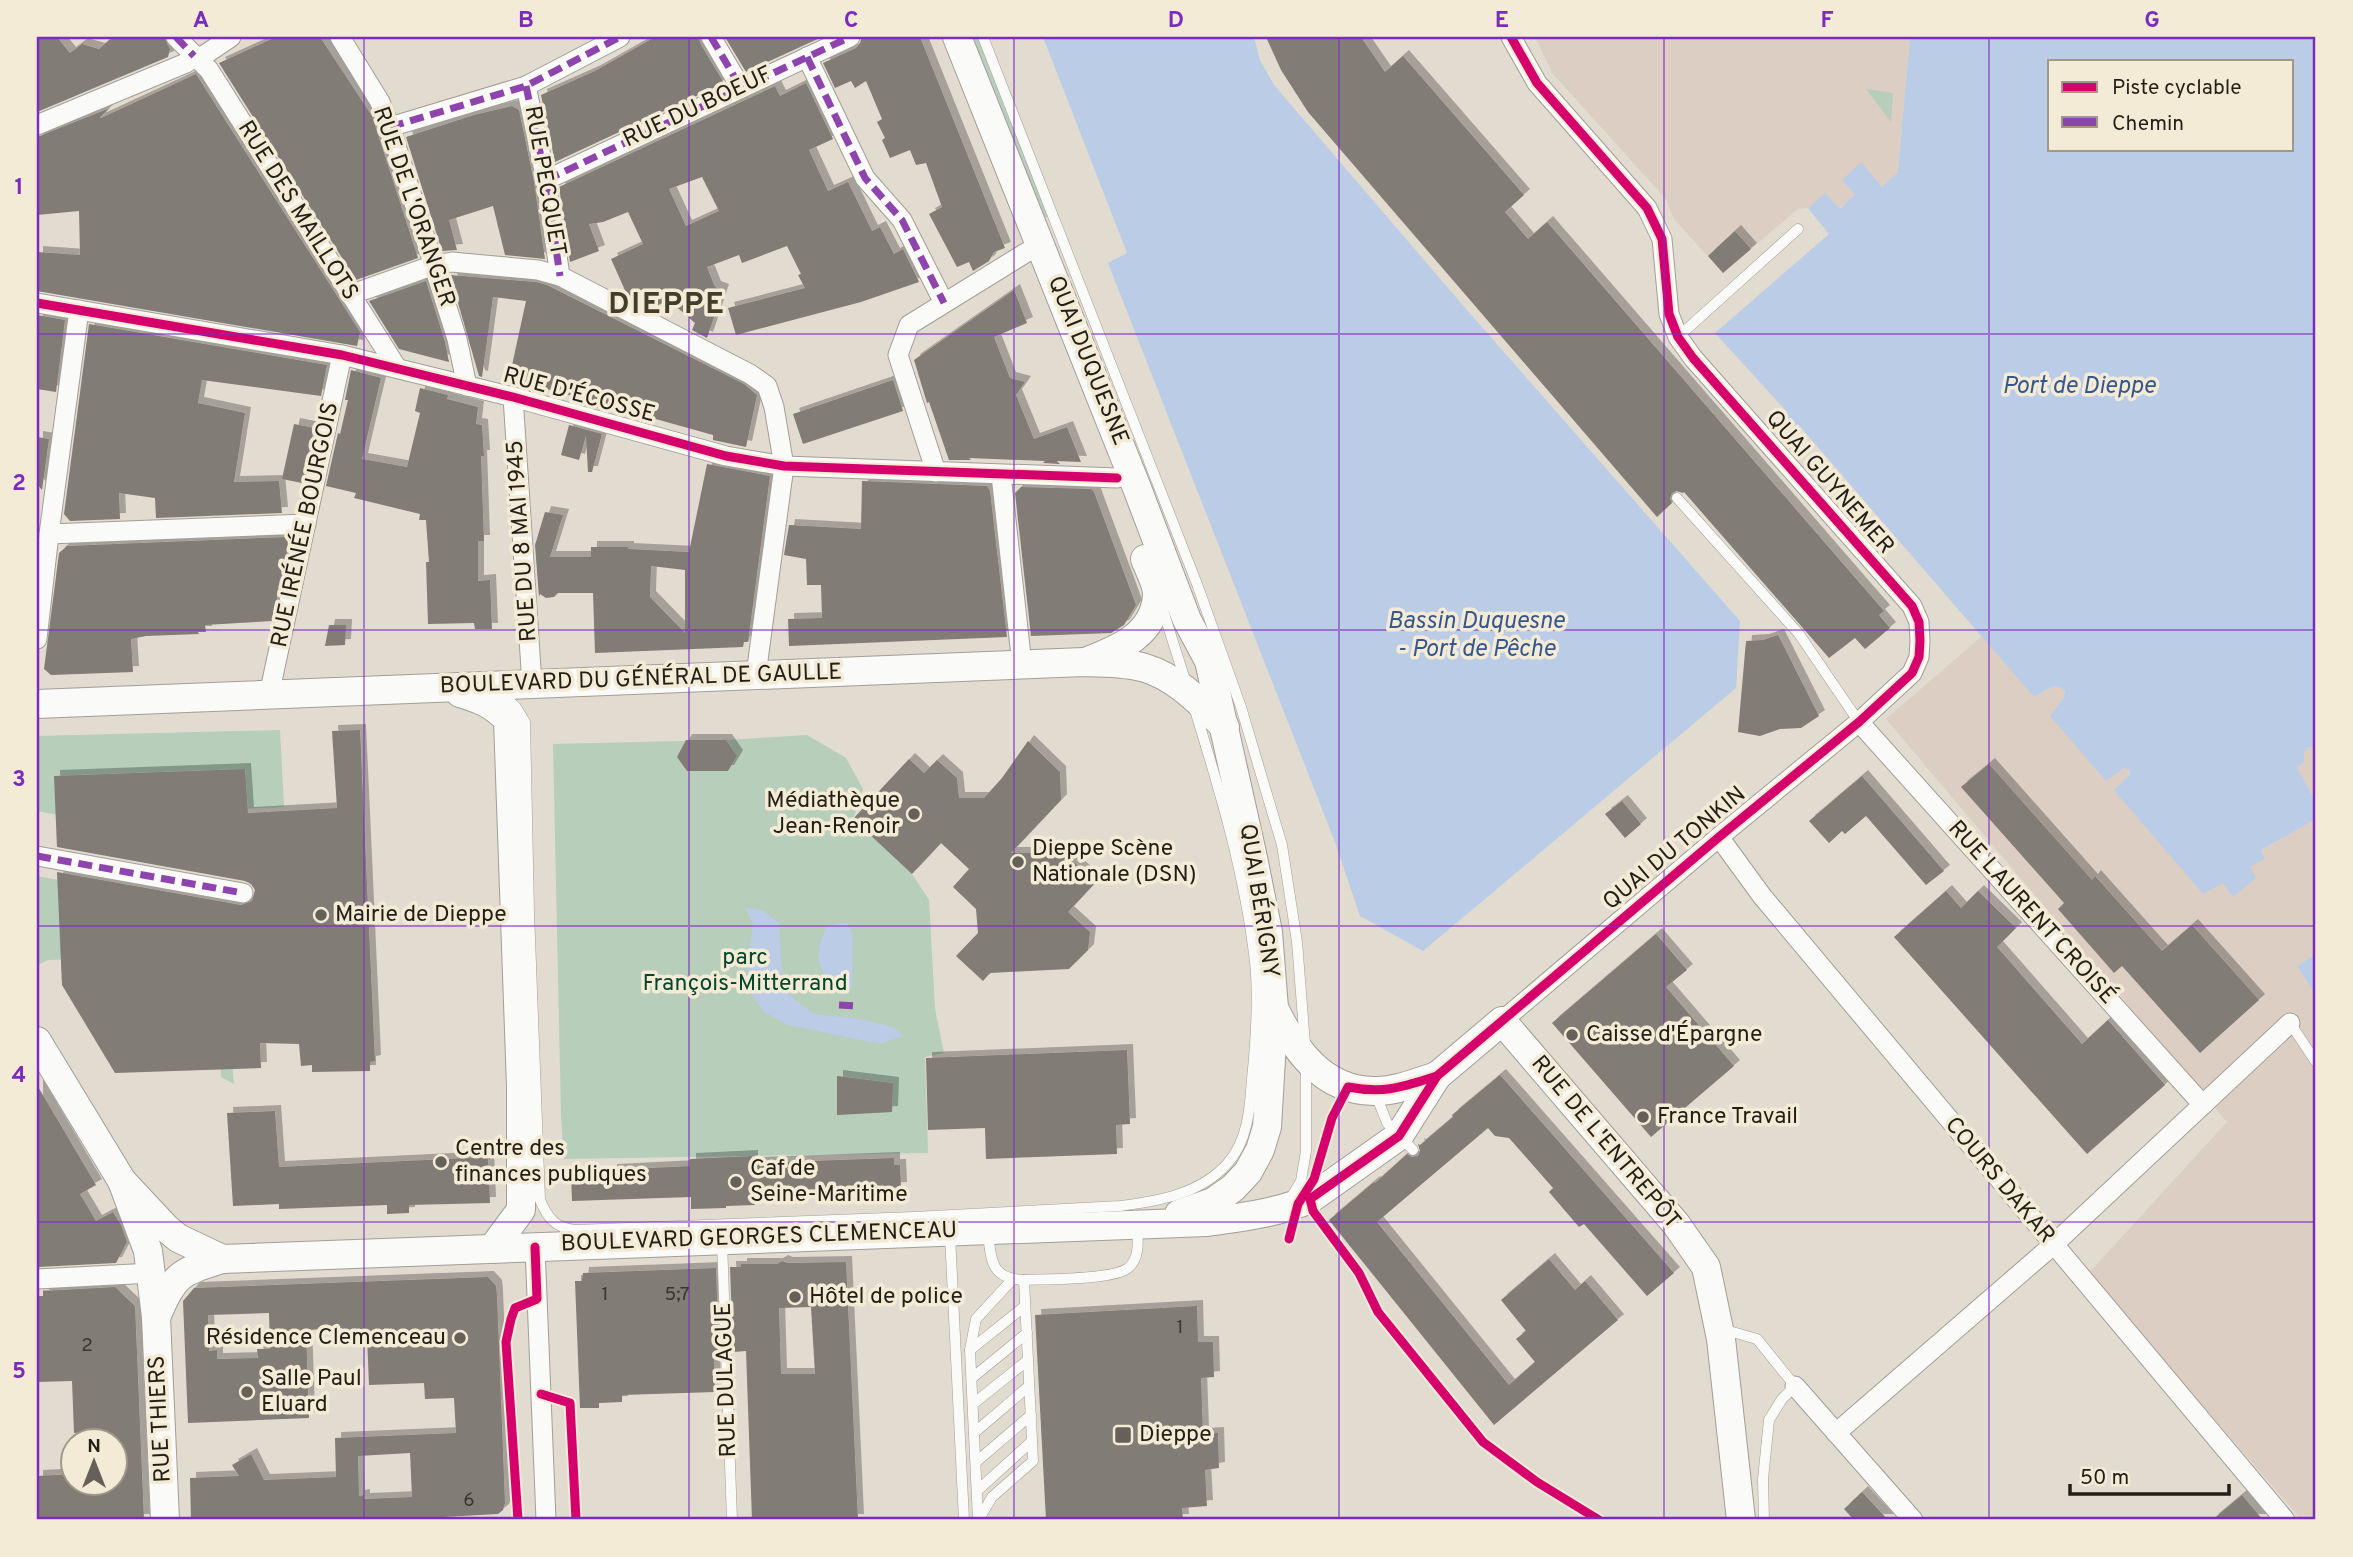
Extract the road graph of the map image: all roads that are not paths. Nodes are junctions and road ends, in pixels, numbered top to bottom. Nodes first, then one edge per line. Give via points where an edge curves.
1 (176, 37) edge
2 (231, 37) edge
3 (340, 37) edge
4 (620, 37) edge
5 (711, 37) edge
6 (850, 37) edge
7 (947, 37) edge
8 (957, 37) edge
9 (983, 37) edge
10 (1511, 37) edge
11 (194, 57) junction
12 (807, 57) junction
13 (526, 86) junction
14 (741, 88) junction
15 (37, 125) edge
16 (390, 127) junction
17 (546, 180) junction
18 (1798, 229) dead end
19 (1027, 252) junction
20 (434, 265) junction
21 (560, 276) junction
22 (350, 295) junction
23 (37, 303) edge
24 (944, 303) junction
25 (79, 310) junction
26 (1678, 337) junction
27 (342, 355) junction
28 (397, 368) junction
29 (467, 386) junction
30 (513, 397) junction
31 (784, 466) junction
32 (936, 472) junction
33 (1000, 475) junction
34 (1117, 478) junction
35 (1677, 499) dead end
36 (306, 524) junction
37 (48, 534) junction
38 (1157, 594) junction
39 (37, 639) edge
40 (1920, 641) joint
41 (1084, 662) junction
42 (1022, 665) junction
43 (757, 675) junction
44 (532, 684) junction
45 (493, 686) junction
46 (444, 688) junction
47 (1189, 692) junction
48 (269, 695) junction
49 (37, 704) edge
50 (1859, 722) junction
51 (1225, 727) junction
52 (1719, 836) junction
53 (37, 856) edge
54 (243, 894) dead end
55 (1274, 1008) junction
56 (1502, 1021) junction
57 (2290, 1023) joint
58 (37, 1041) edge
59 (1306, 1061) junction
60 (2316, 1062) edge
61 (1437, 1076) junction
62 (1375, 1091) junction
63 (2203, 1105) junction
64 (1406, 1143) junction
65 (122, 1181) junction
66 (1298, 1203) junction
67 (1145, 1223) junction
68 (988, 1229) junction
69 (949, 1231) junction
70 (722, 1240) junction
71 (2053, 1245) junction
72 (535, 1247) junction
73 (492, 1249) junction
74 (210, 1254) junction
75 (152, 1273) junction
76 (1359, 1273) dead end
77 (37, 1279) edge
78 (1012, 1280) junction
79 (1024, 1280) junction
80 (1025, 1306) junction
81 (156, 1317) junction
82 (1719, 1328) junction
83 (1027, 1333) junction
84 (970, 1350) junction
85 (1028, 1360) junction
86 (972, 1378) junction
87 (1029, 1386) junction
88 (1795, 1387) junction
89 (973, 1405) junction
90 (1031, 1415) junction
91 (974, 1433) junction
92 (1836, 1433) junction
93 (1032, 1441) junction
94 (976, 1462) junction
95 (977, 1491) junction
96 (166, 1520) edge
97 (546, 1520) edge
98 (732, 1520) edge
99 (964, 1520) edge
100 (979, 1520) edge
101 (1741, 1520) edge
102 (1764, 1520) edge
103 (1913, 1520) edge
104 (2284, 1520) edge

1 - 11 street, RUE DES MAILLOTS
2 - 11 street
3 - 16 street, RUE DE L'ORANGER
4 - 13 street
5 - 14 street
6 - 12 street, RUE DU BOEUF
7 - 19 main road, QUAI DUQUESNE
8 - 51 main road, QUAI DUQUESNE via 1187,620 1209,661
9 - 59 lane via 1241,707 1282,845 1297,942
10 - 26 street, QUAI GUYNEMER via 1537,83 1647,208 1662,239 1669,314
11 - 15 street
11 - 22 street, RUE DES MAILLOTS via 209,70
12 - 14 street, RUE DU BOEUF
12 - 24 street via 865,178 902,220
13 - 16 street
13 - 17 street, RUE PECQUET
14 - 17 street, RUE DU BOEUF
16 - 20 street, RUE DE L'ORANGER
17 - 21 street, RUE PECQUET
18 - 26 lane
19 - 24 street
19 - 34 main road, QUAI DUQUESNE
20 - 21 street via 452,262
20 - 22 street
20 - 29 street, RUE DE L'ORANGER
21 - 31 street via 767,386
22 - 28 street, RUE DES MAILLOTS
23 - 25 street, RUE D'ÉCOSSE
24 - 32 street via 909,325 898,355
25 - 27 street, RUE D'ÉCOSSE
25 - 37 street
26 - 40 street, QUAI GUYNEMER via 1912,606
27 - 28 street, RUE D'ÉCOSSE
27 - 36 street, RUE IRÉNÉE BOURGOIS
28 - 29 street, RUE D'ÉCOSSE
29 - 30 street, RUE D'ÉCOSSE
30 - 31 street, RUE D'ÉCOSSE via 726,456
30 - 44 street, RUE DU 8 MAI 1945
31 - 32 street, RUE D'ÉCOSSE
31 - 43 street
32 - 33 street, RUE D'ÉCOSSE
33 - 34 street, RUE D'ÉCOSSE
33 - 42 street
34 - 38 main road, QUAI DUQUESNE
35 - 50 lane via 1799,634
36 - 37 street
36 - 48 street, RUE IRÉNÉE BOURGOIS
37 - 39 street
38 - 41 main road via 1150,620 1138,636
38 - 47 lane
40 - 50 street, QUAI DU TONKIN via 1912,673
41 - 42 main road, BOULEVARD DU GÉNÉRAL DE GAULLE
41 - 47 main road, BOULEVARD DU GÉNÉRAL DE GAULLE via 1145,668
42 - 43 main road, BOULEVARD DU GÉNÉRAL DE GAULLE
43 - 44 main road, BOULEVARD DU GÉNÉRAL DE GAULLE
44 - 45 main road, BOULEVARD DU GÉNÉRAL DE GAULLE
45 - 46 main road, BOULEVARD DU GÉNÉRAL DE GAULLE
45 - 47 lane via 525,722 540,1200 561,1229 576,1230 1120,1206 1180,1194 1214,1177 1239,1146 1249,1116 1257,1032 1255,964 1235,850
46 - 48 main road, BOULEVARD DU GÉNÉRAL DE GAULLE
46 - 73 main road via 496,707 508,720 521,1210
47 - 51 main road, BOULEVARD DU GÉNÉRAL DE GAULLE
48 - 49 main road, BOULEVARD DU GÉNÉRAL DE GAULLE
50 - 52 street, QUAI DU TONKIN
50 - 63 street, RUE LAURENT CROISÉ
51 - 55 main road, QUAI BÉRIGNY via 1268,932
52 - 56 street, QUAI DU TONKIN
52 - 71 street, COURS DAKAR via 1762,896
53 - 54 street
55 - 59 main road, QUAI DU TONKIN
55 - 67 main road, QUAI BÉRIGNY via 1267,1126 1248,1172 1213,1202
56 - 61 main road, QUAI DU TONKIN
56 - 82 main road, RUE DE L'ENTREPÔT via 1676,1224 1706,1266
57 - 60 lane
57 - 63 street
58 - 65 main road
59 - 62 main road, QUAI DU TONKIN via 1348,1087
59 - 66 lane via 1306,1151
61 - 62 main road, QUAI DU TONKIN
61 - 64 main road, QUAI DU TONKIN
62 - 64 lane via 1387,1123
63 - 71 street
64 - 66 main road, QUAI DU TONKIN
65 - 74 main road via 166,1228
65 - 75 main road, RUE THIERS via 141,1227
66 - 67 main road, QUAI DU TONKIN via 1248,1217
66 - 76 lane via 1313,1211
67 - 68 main road, BOULEVARD GEORGES CLEMENCEAU
67 - 79 lane via 1128,1269 1113,1275
68 - 69 main road, BOULEVARD GEORGES CLEMENCEAU
68 - 78 lane via 992,1263
69 - 70 main road, BOULEVARD GEORGES CLEMENCEAU
69 - 99 lane
70 - 72 main road, BOULEVARD GEORGES CLEMENCEAU
70 - 98 lane, RUE DULAGUE
71 - 92 street
71 - 104 street, COURS DAKAR
72 - 73 main road, BOULEVARD GEORGES CLEMENCEAU
72 - 97 street
73 - 74 main road, BOULEVARD GEORGES CLEMENCEAU
74 - 81 main road, RUE THIERS via 177,1279
75 - 77 street
75 - 81 main road, RUE THIERS
78 - 79 lane
78 - 84 lane via 976,1319
79 - 80 lane
80 - 83 lane
80 - 84 lane
81 - 96 main road, RUE THIERS
82 - 88 lane via 1757,1339
82 - 101 main road
83 - 85 lane
83 - 86 lane
84 - 86 lane
85 - 87 lane
85 - 89 lane
86 - 89 lane
87 - 90 lane
87 - 91 lane
88 - 92 street
88 - 102 lane via 1769,1420
89 - 91 lane
90 - 93 lane
90 - 94 lane
91 - 94 lane
92 - 103 street
93 - 95 lane
93 - 100 lane via 1033,1461 992,1497
94 - 95 lane
95 - 100 lane

